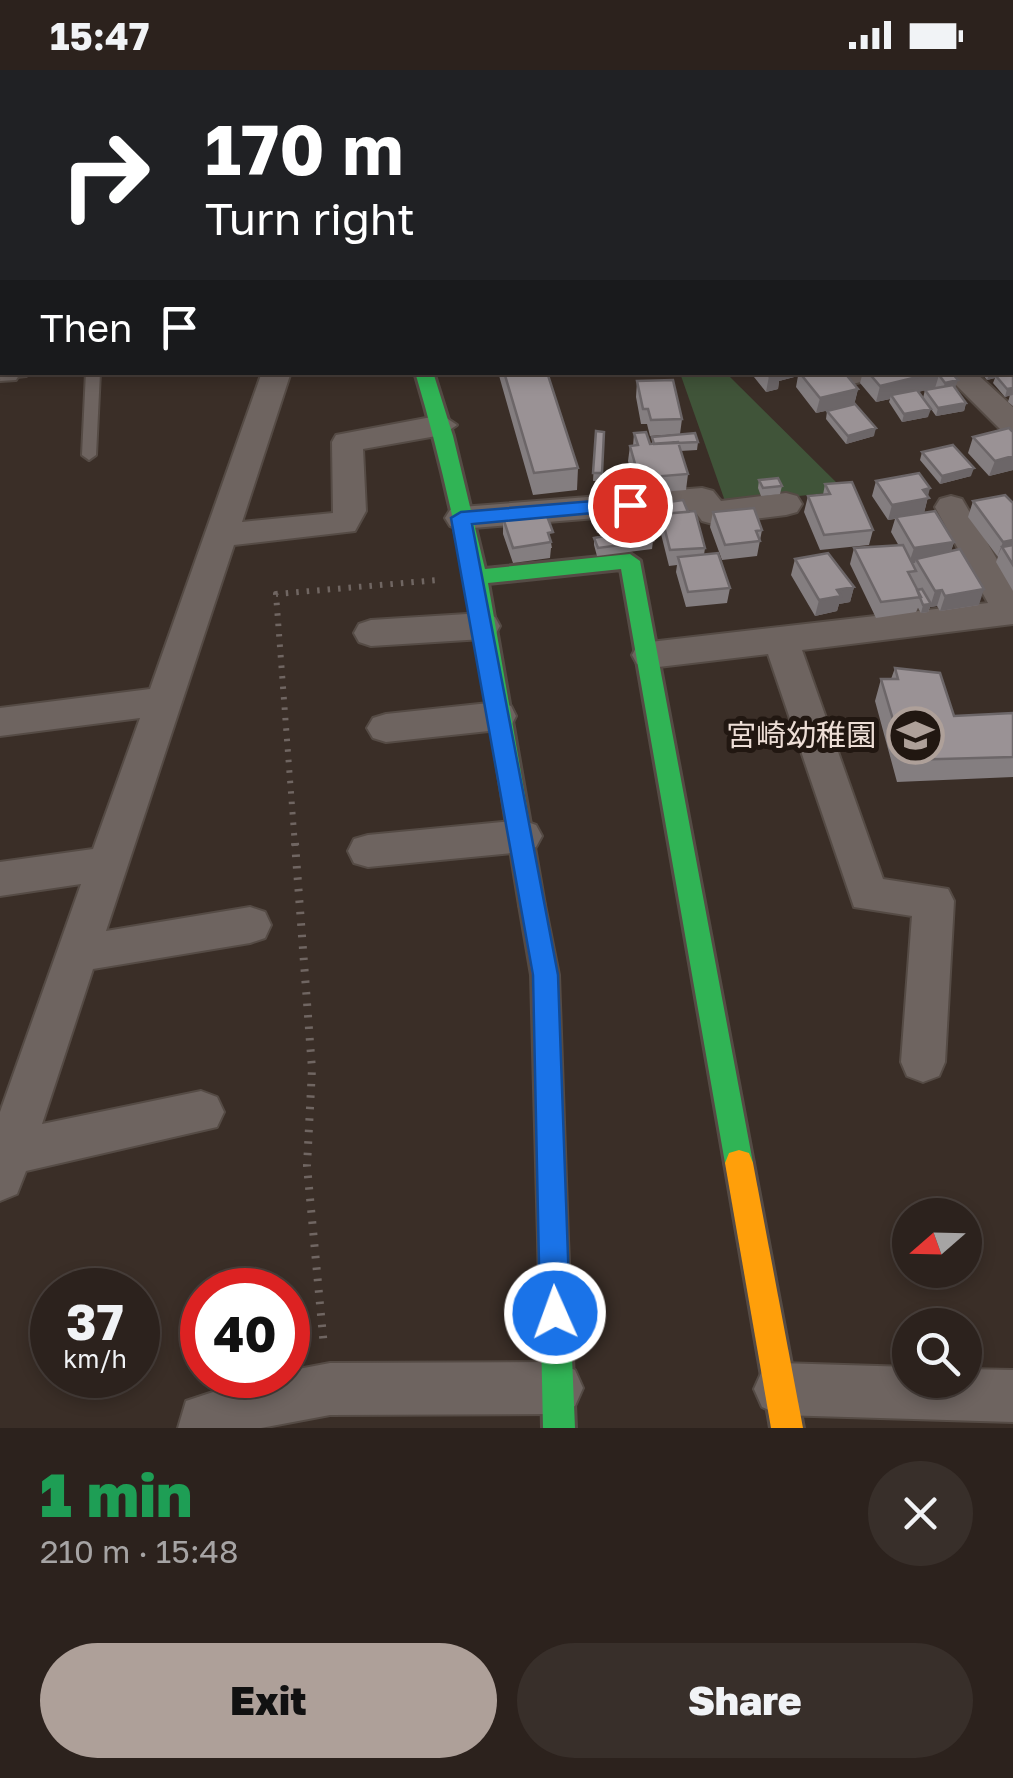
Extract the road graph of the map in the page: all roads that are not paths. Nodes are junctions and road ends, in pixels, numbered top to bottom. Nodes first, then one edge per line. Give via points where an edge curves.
1 (94, 375) edge
2 (275, 375) edge
3 (425, 375) edge
4 (960, 375) edge
5 (1013, 424) edge
6 (442, 425) junction
7 (89, 456) dead end
8 (786, 504) dead end
9 (951, 507) dead end
10 (461, 518) junction
11 (219, 535) junction
12 (474, 577) junction
13 (1012, 612) edge
14 (483, 626) junction
15 (371, 633) dead end
16 (781, 639) junction
17 (650, 654) junction
18 (160, 702) junction
19 (498, 716) junction
20 (0, 722) edge
21 (386, 728) dead end
22 (522, 836) junction
23 (368, 851) dead end
24 (106, 864) junction
25 (0, 879) edge
26 (250, 924) dead end
27 (75, 954) junction
28 (923, 1062) dead end
29 (201, 1112) dead end
30 (7, 1143) edge
31 (1013, 1396) edge
32 (558, 1408) edge
33 (784, 1409) edge
34 (204, 1428) edge

1 - 7 lane
2 - 11 street
3 - 6 street
4 - 5 street
6 - 10 street
6 - 11 street via 347,442 350,511 342,522
8 - 10 street via 714,513 702,499
9 - 13 street
10 - 12 street
11 - 18 street
12 - 14 street
12 - 17 street via 630,562
13 - 16 street
14 - 15 street
14 - 19 street
16 - 17 street
16 - 28 street via 868,895 934,901
17 - 33 street
18 - 20 street
18 - 24 street
19 - 21 street
19 - 22 street
22 - 23 street
22 - 32 street via 546,975
24 - 25 street
24 - 27 street
26 - 27 street
27 - 30 street
29 - 30 street
31 - 33 street
32 - 34 street via 330,1389 222,1413 204,1419

